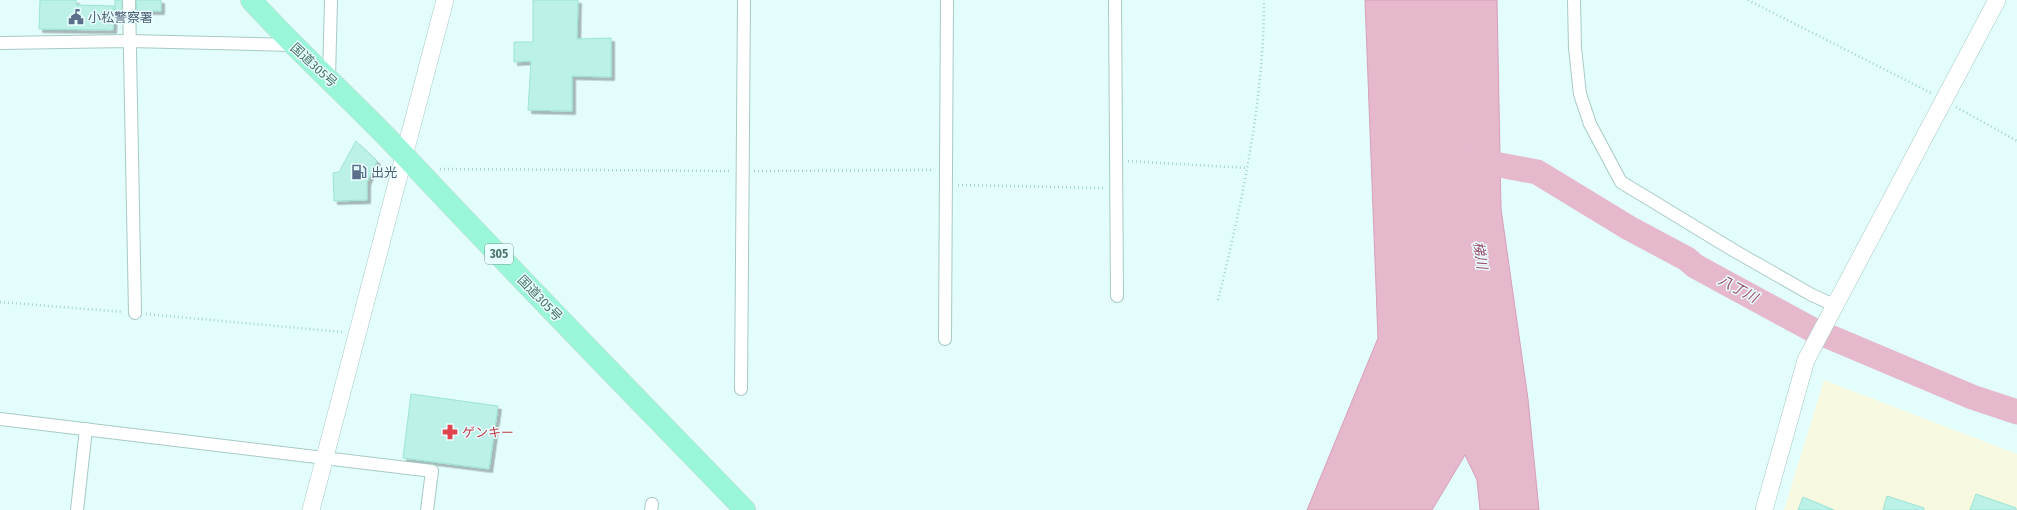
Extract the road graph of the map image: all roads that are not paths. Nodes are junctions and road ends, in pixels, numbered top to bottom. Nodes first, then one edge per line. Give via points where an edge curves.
1 (129, 0) edge
2 (251, 0) edge
3 (332, 0) edge
4 (445, 0) edge
5 (744, 0) edge
6 (947, 0) edge
7 (1115, 0) edge
8 (1574, 0) edge
9 (1997, 0) edge
10 (129, 41) junction
11 (0, 43) edge
12 (292, 45) junction
13 (329, 78) junction
14 (404, 155) junction
15 (1117, 296) dead end
16 (1833, 308) junction
17 (135, 312) road end
18 (945, 339) dead end
19 (741, 389) dead end
20 (0, 419) edge
21 (86, 430) junction
22 (325, 458) junction
23 (77, 510) edge
24 (311, 510) edge
25 (427, 510) edge
26 (745, 510) edge
27 (1764, 510) edge

1 - 10 street
2 - 12 highway, 国道305号 / 305
3 - 13 street
4 - 14 street
5 - 19 street
6 - 18 street
7 - 15 street
8 - 16 street via 1575,48 1580,94 1590,124 1621,182
9 - 16 street
10 - 11 street
10 - 12 street
10 - 17 street
12 - 13 highway, 国道305号 / 305
13 - 14 highway, 国道305号 / 305
14 - 22 street
14 - 26 highway, 国道305号 / 305
16 - 27 street via 1808,355
20 - 21 street
21 - 22 street
21 - 23 street
22 - 24 street
22 - 25 street via 432,472

